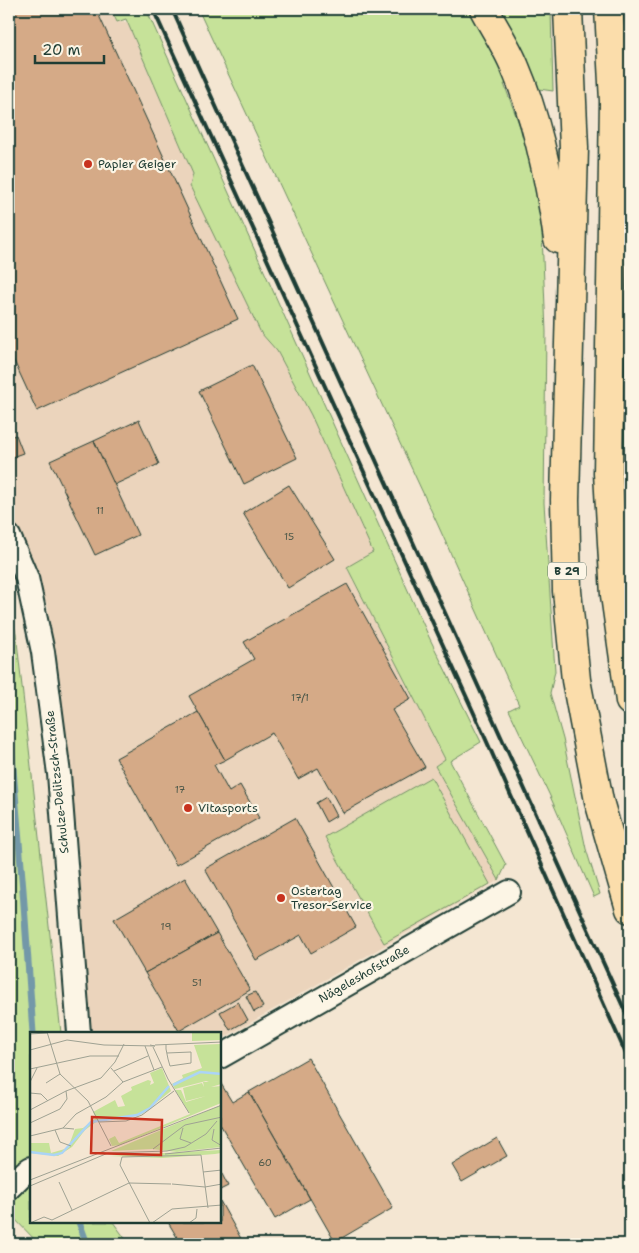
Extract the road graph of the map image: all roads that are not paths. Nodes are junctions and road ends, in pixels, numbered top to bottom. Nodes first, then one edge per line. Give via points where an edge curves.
1 (484, 9) edge
2 (568, 9) edge
3 (610, 9) edge
4 (568, 338) junction
5 (9, 536) edge
6 (630, 701) edge
7 (509, 892) dead end
8 (630, 909) edge
9 (78, 1032) edge
10 (221, 1056) edge
11 (30, 1169) edge
12 (9, 1188) edge

1 - 4 highway, B 29 via 515,66 537,131 552,198
2 - 4 highway, B 29 via 574,148
3 - 6 highway via 614,101 608,473 615,596
4 - 8 highway, B 29 via 565,500 567,582 576,680 599,801
5 - 9 street, Schulze-Delitzsch-Straße via 27,578 43,652 59,774
7 - 10 street, Nägeleshofstraße
11 - 12 street

